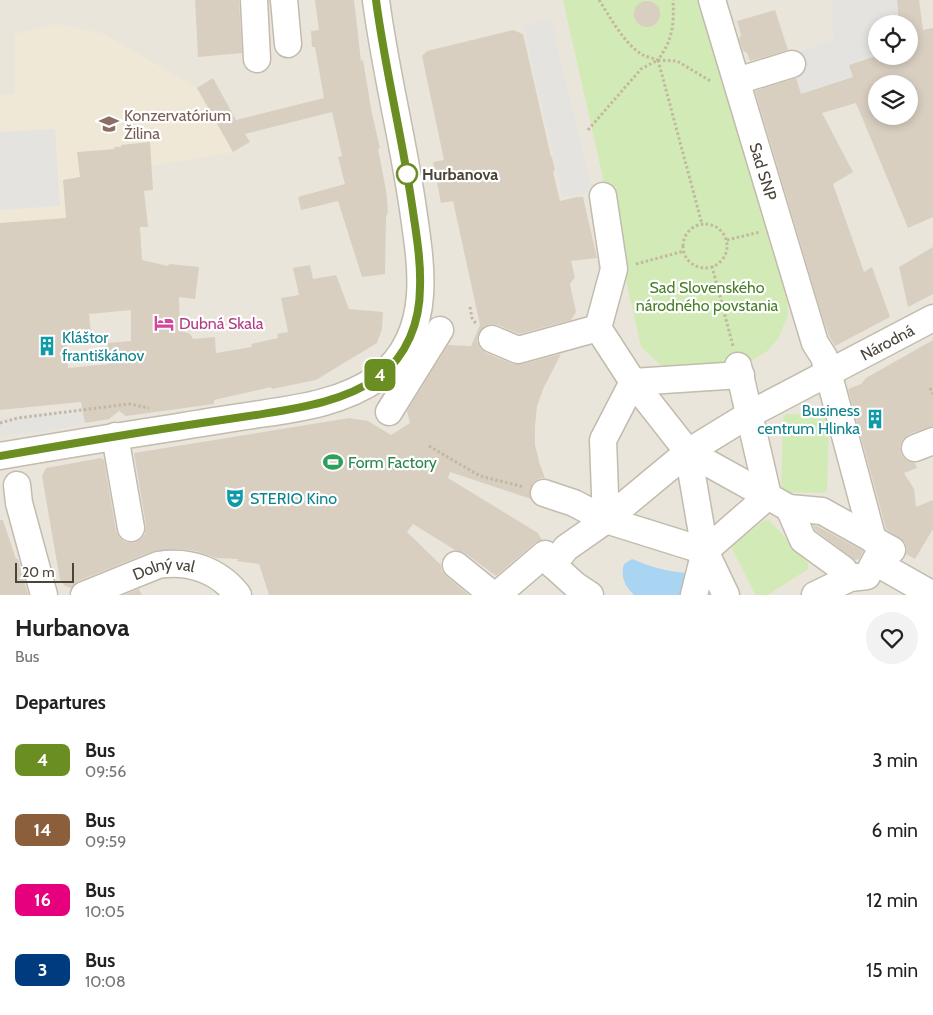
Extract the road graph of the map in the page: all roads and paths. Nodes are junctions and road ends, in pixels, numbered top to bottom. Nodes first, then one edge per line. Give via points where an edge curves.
1 (254, 0) edge
2 (284, 0) edge
3 (376, 0) edge
4 (598, 0) edge
5 (673, 0) edge
6 (712, 0) edge
7 (288, 44) dead end
8 (257, 58) dead end
9 (658, 60) junction
10 (792, 64) dead end
11 (740, 90) junction
12 (588, 130) dead end
13 (603, 196) dead end
14 (702, 224) junction
15 (781, 228) junction
16 (727, 240) junction
17 (684, 251) junction
18 (712, 266) junction
19 (619, 268) junction
20 (470, 307) dead end
21 (472, 318) dead end
22 (933, 318) edge
23 (598, 328) junction
24 (440, 330) dead end
25 (492, 339) dead end
26 (827, 356) junction
27 (740, 370) junction
28 (633, 382) junction
29 (930, 388) dead end
30 (933, 394) edge
31 (116, 405) junction
32 (158, 407) dead end
33 (117, 410) dead end
34 (389, 412) dead end
35 (750, 414) junction
36 (0, 423) edge
37 (115, 436) junction
38 (429, 446) dead end
39 (688, 452) junction
40 (0, 456) edge
41 (544, 493) joint
42 (12, 500) edge
43 (778, 502) junction
44 (606, 520) junction
45 (130, 528) dead end
46 (705, 551) junction
47 (554, 555) junction
48 (875, 563) junction
49 (456, 565) dead end
50 (581, 592) edge
51 (932, 593) edge
52 (44, 595) edge
53 (84, 595) edge
54 (238, 595) edge
55 (495, 595) edge
56 (694, 595) edge
57 (726, 595) edge
58 (815, 595) edge

1 - 8 street
2 - 7 street
3 - 37 street via 420,265 417,316 406,347 377,378 350,394 306,407
4 - 9 path via 634,47 643,55
5 - 9 path via 673,30
6 - 11 street, Sad SNP
9 - 11 path via 677,62
9 - 12 path via 641,69
9 - 14 path
10 - 11 street
11 - 15 street, Sad SNP
13 - 19 street
14 - 16 path via 718,227
14 - 17 path via 687,233
15 - 16 path
15 - 26 street, Sad SNP
16 - 18 path via 724,256
17 - 18 path via 695,265 703,268
17 - 19 path
18 - 27 path
19 - 23 street
20 - 21 path
22 - 26 street, Národná
23 - 25 street via 518,350
23 - 28 street
24 - 34 street
26 - 35 street, Národná
26 - 48 street, Sad SNP
27 - 28 street
27 - 35 street
28 - 39 street
28 - 44 street via 603,440
29 - 30 path
31 - 32 path
31 - 33 path
31 - 36 path
35 - 39 street, Národná
35 - 43 street
37 - 40 street
37 - 45 street
38 - 41 path via 480,476
39 - 43 street
39 - 44 street, Národná
39 - 46 street
41 - 44 street via 574,502
42 - 52 street
43 - 46 street
43 - 48 street via 822,511
43 - 48 street via 803,540 843,568
44 - 46 street
44 - 47 street, Národná
46 - 56 street
46 - 57 street
47 - 50 street
47 - 55 street, Národná
48 - 51 street
48 - 58 street
49 - 55 street
53 - 54 street, Dolný val via 170,563 203,568

